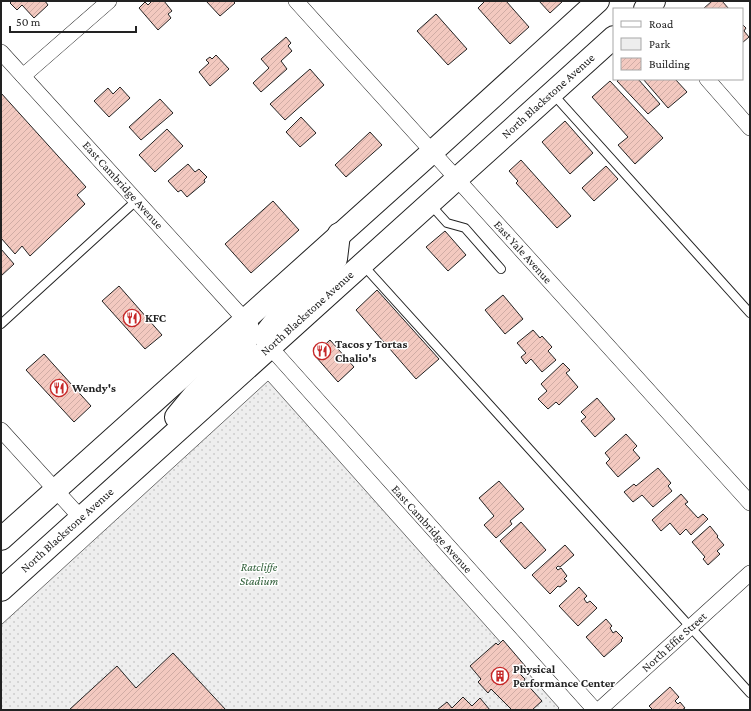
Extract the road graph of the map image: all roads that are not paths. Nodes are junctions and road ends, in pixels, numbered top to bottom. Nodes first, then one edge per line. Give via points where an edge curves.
1 (108, 1) edge
2 (296, 1) edge
3 (598, 1) edge
4 (654, 1) edge
5 (645, 8) edge
6 (613, 38) edge
7 (1, 52) edge
8 (23, 76) junction
9 (708, 80) edge
10 (552, 93) junction
11 (750, 128) edge
12 (432, 152) junction
13 (457, 179) junction
14 (137, 200) junction
15 (430, 204) junction
16 (339, 234) junction
17 (362, 264) junction
18 (501, 269) dead end
19 (750, 313) edge
20 (245, 320) junction
21 (1, 324) edge
22 (270, 347) junction
23 (1, 430) edge
24 (136, 469) junction
25 (56, 490) junction
26 (750, 503) edge
27 (81, 518) junction
28 (1, 539) edge
29 (750, 573) edge
30 (1, 590) edge
31 (690, 627) junction
32 (750, 693) edge
33 (595, 710) edge
34 (599, 710) edge

1 - 8 street
2 - 12 street, East Yale Avenue
3 - 12 main road
4 - 5 main road
6 - 10 main road, North Blackstone Avenue
7 - 8 street, East Cambridge Avenue
8 - 14 street, East Cambridge Avenue
9 - 11 street
10 - 13 main road, North Blackstone Avenue
10 - 19 lane
12 - 13 street, East Yale Avenue
12 - 16 main road
13 - 15 main road, North Blackstone Avenue
13 - 26 street, East Yale Avenue
14 - 20 street, East Cambridge Avenue
14 - 21 lane
15 - 17 main road, North Blackstone Avenue
15 - 18 lane via 447,223 464,228
16 - 20 main road
16 - 22 main road via 336,259 272,324 267,340
17 - 22 main road, North Blackstone Avenue
17 - 31 lane
20 - 24 main road via 249,336 244,346 195,394
20 - 25 main road
22 - 24 main road, North Blackstone Avenue
22 - 33 street, East Cambridge Avenue
23 - 25 street
24 - 27 main road, North Blackstone Avenue
25 - 27 street
25 - 28 main road
27 - 30 main road, North Blackstone Avenue
29 - 31 street, North Effie Street
31 - 32 lane
31 - 34 street, North Effie Street

